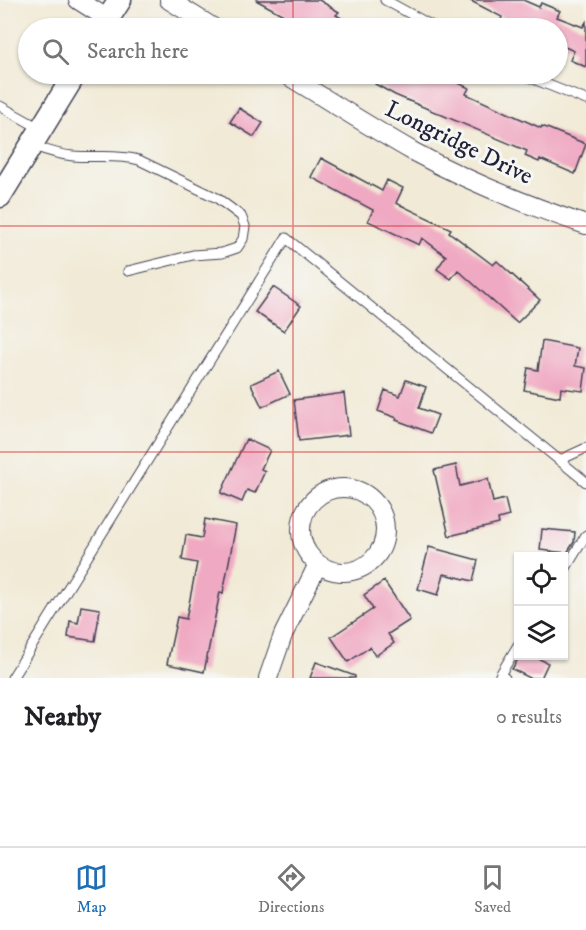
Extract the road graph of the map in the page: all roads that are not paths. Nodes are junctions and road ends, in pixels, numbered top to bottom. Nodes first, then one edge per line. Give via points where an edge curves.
1 (78, 0) edge
2 (169, 0) edge
3 (385, 0) edge
4 (110, 16) edge
5 (198, 18) edge
6 (418, 18) edge
7 (69, 84) edge
8 (301, 84) edge
9 (546, 84) edge
10 (586, 100) edge
11 (0, 106) edge
12 (36, 137) junction
13 (0, 196) edge
14 (586, 225) edge
15 (128, 271) dead end
16 (586, 448) edge
17 (560, 460) junction
18 (586, 482) edge
19 (586, 535) edge
20 (318, 564) junction
21 (568, 565) edge
22 (514, 654) edge
23 (501, 677) edge
24 (12, 678) edge
25 (268, 678) edge

1 - 4 street
2 - 5 street
3 - 6 lane
7 - 12 street
8 - 14 street, Longridge Drive via 477,183
9 - 10 lane
11 - 12 lane
12 - 13 street
12 - 15 lane via 56,154 139,160 217,198 241,216 243,239 237,248
16 - 17 lane
17 - 18 lane
17 - 24 lane via 286,238
19 - 21 lane
20 - 20 street via 338,572 352,571 374,559 382,548 385,529 383,517 370,497 355,489 338,488 312,501 304,513 301,530 308,553
20 - 25 street via 283,635
22 - 23 lane

